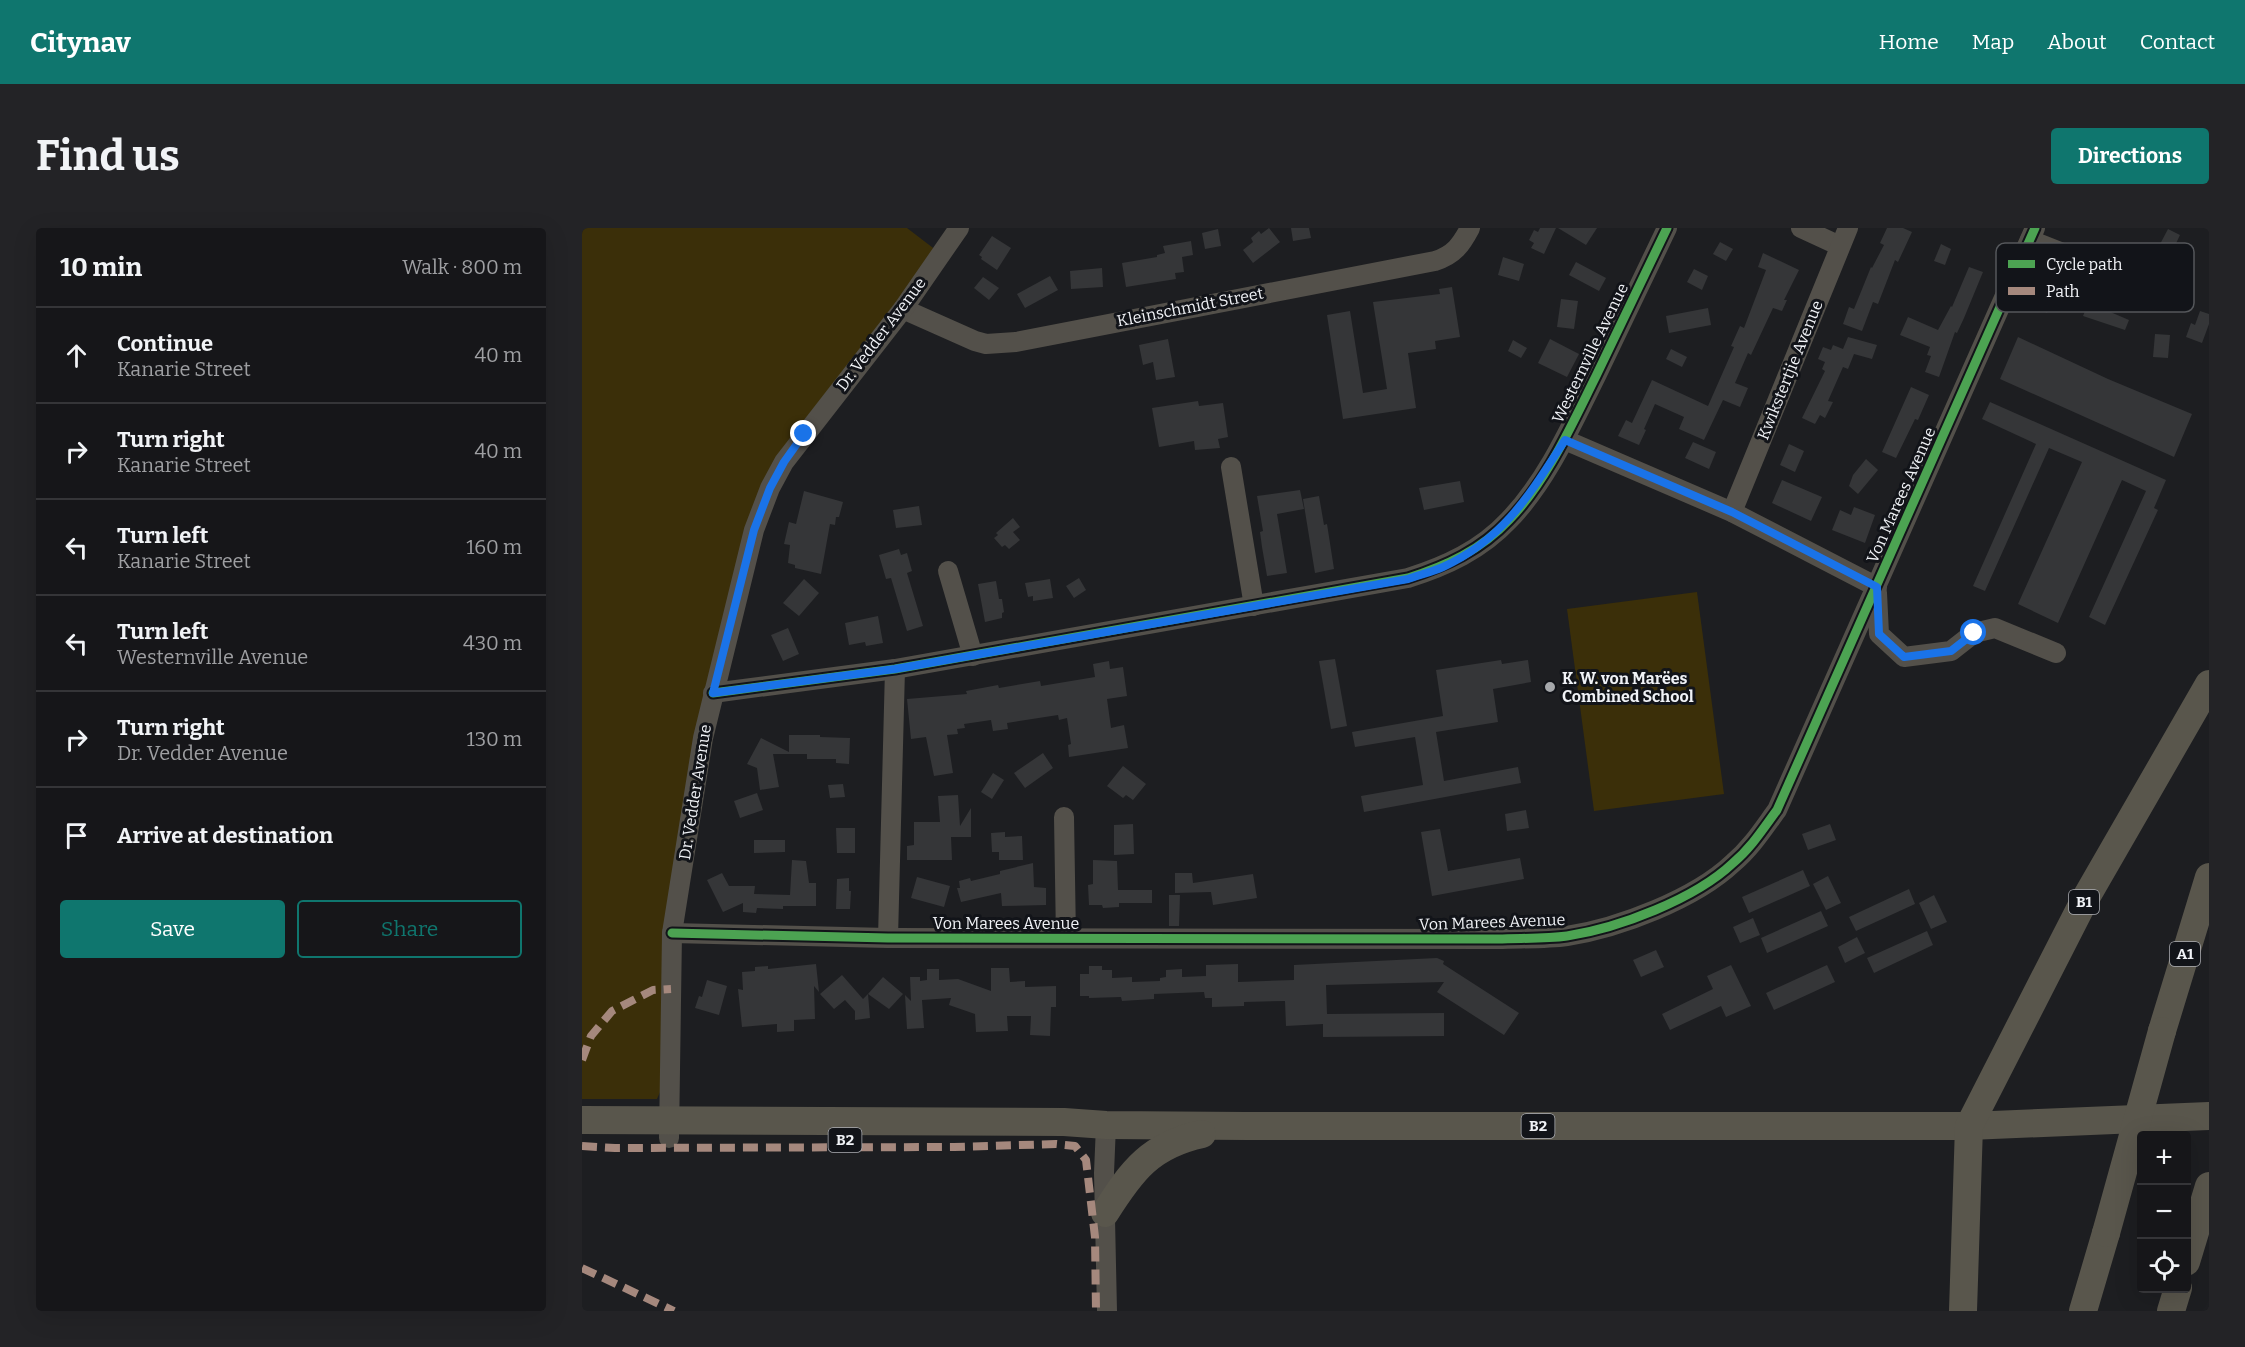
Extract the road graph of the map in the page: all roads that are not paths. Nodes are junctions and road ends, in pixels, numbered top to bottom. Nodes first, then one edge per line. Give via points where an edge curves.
1 (959, 228) edge
2 (1470, 228) edge
3 (1667, 228) edge
4 (1801, 228) edge
5 (2032, 234) edge
6 (1844, 237) edge
7 (2052, 243) edge
8 (903, 309) junction
9 (1998, 312) edge
10 (1565, 440) junction
11 (1231, 467) dead end
12 (1732, 512) junction
13 (948, 571) dead end
14 (1877, 587) junction
15 (1254, 606) junction
16 (2056, 653) dead end
17 (973, 656) junction
18 (895, 669) junction
19 (2209, 684) edge
20 (713, 693) junction
21 (1064, 817) dead end
22 (2209, 877) edge
23 (672, 933) junction
24 (888, 938) junction
25 (1066, 938) junction
26 (2209, 1116) edge
27 (582, 1120) edge
28 (2059, 1121) junction
29 (1106, 1125) junction
30 (1246, 1126) junction
31 (1969, 1126) junction
32 (2209, 1128) edge
33 (669, 1129) junction
34 (582, 1135) edge
35 (2209, 1186) edge
36 (1105, 1213) junction
37 (2191, 1247) edge
38 (2176, 1293) edge
39 (1107, 1311) edge
40 (1963, 1311) edge
41 (2083, 1311) edge
42 (2170, 1311) edge

1 - 8 street, Dr. Vedder Avenue
2 - 8 street, Kleinschmidt Street via 1455,251 1435,261 1016,342 975,341
3 - 10 street, Westernville Avenue
4 - 6 street
5 - 7 street
6 - 12 street, Kwikstertjie Avenue
8 - 20 street, Dr. Vedder Avenue via 784,462 770,488 754,530
9 - 14 street, Von Marees Avenue
10 - 12 street
10 - 15 street, Westernville Avenue via 1510,520 1464,556 1408,579
11 - 15 street
12 - 14 street
13 - 17 street
14 - 16 street via 1879,634 1904,657 1951,651 1974,633 1995,628
14 - 25 street, Von Marees Avenue via 1777,810 1753,843 1732,865 1702,886 1622,923 1566,936 1498,939
15 - 17 street, Westernville Avenue
17 - 18 street, Westernville Avenue
18 - 20 street, Westernville Avenue
18 - 24 street
19 - 31 highway, B1 via 2084,901
20 - 23 street, Dr. Vedder Avenue
21 - 25 street
22 - 41 highway, A1, bridge
23 - 24 street, Von Marees Avenue
23 - 33 street, Dr. Vedder Avenue
24 - 25 street, Von Marees Avenue
26 - 28 highway
27 - 33 highway, B2
28 - 31 highway
28 - 32 highway
29 - 30 highway, B2
29 - 33 highway, B2 via 1064,1122
29 - 36 street
30 - 31 highway, B2
30 - 36 highway via 1188,1138 1157,1150 1125,1182
31 - 40 highway
33 - 34 highway, B2
35 - 37 highway
36 - 39 street
38 - 42 highway

